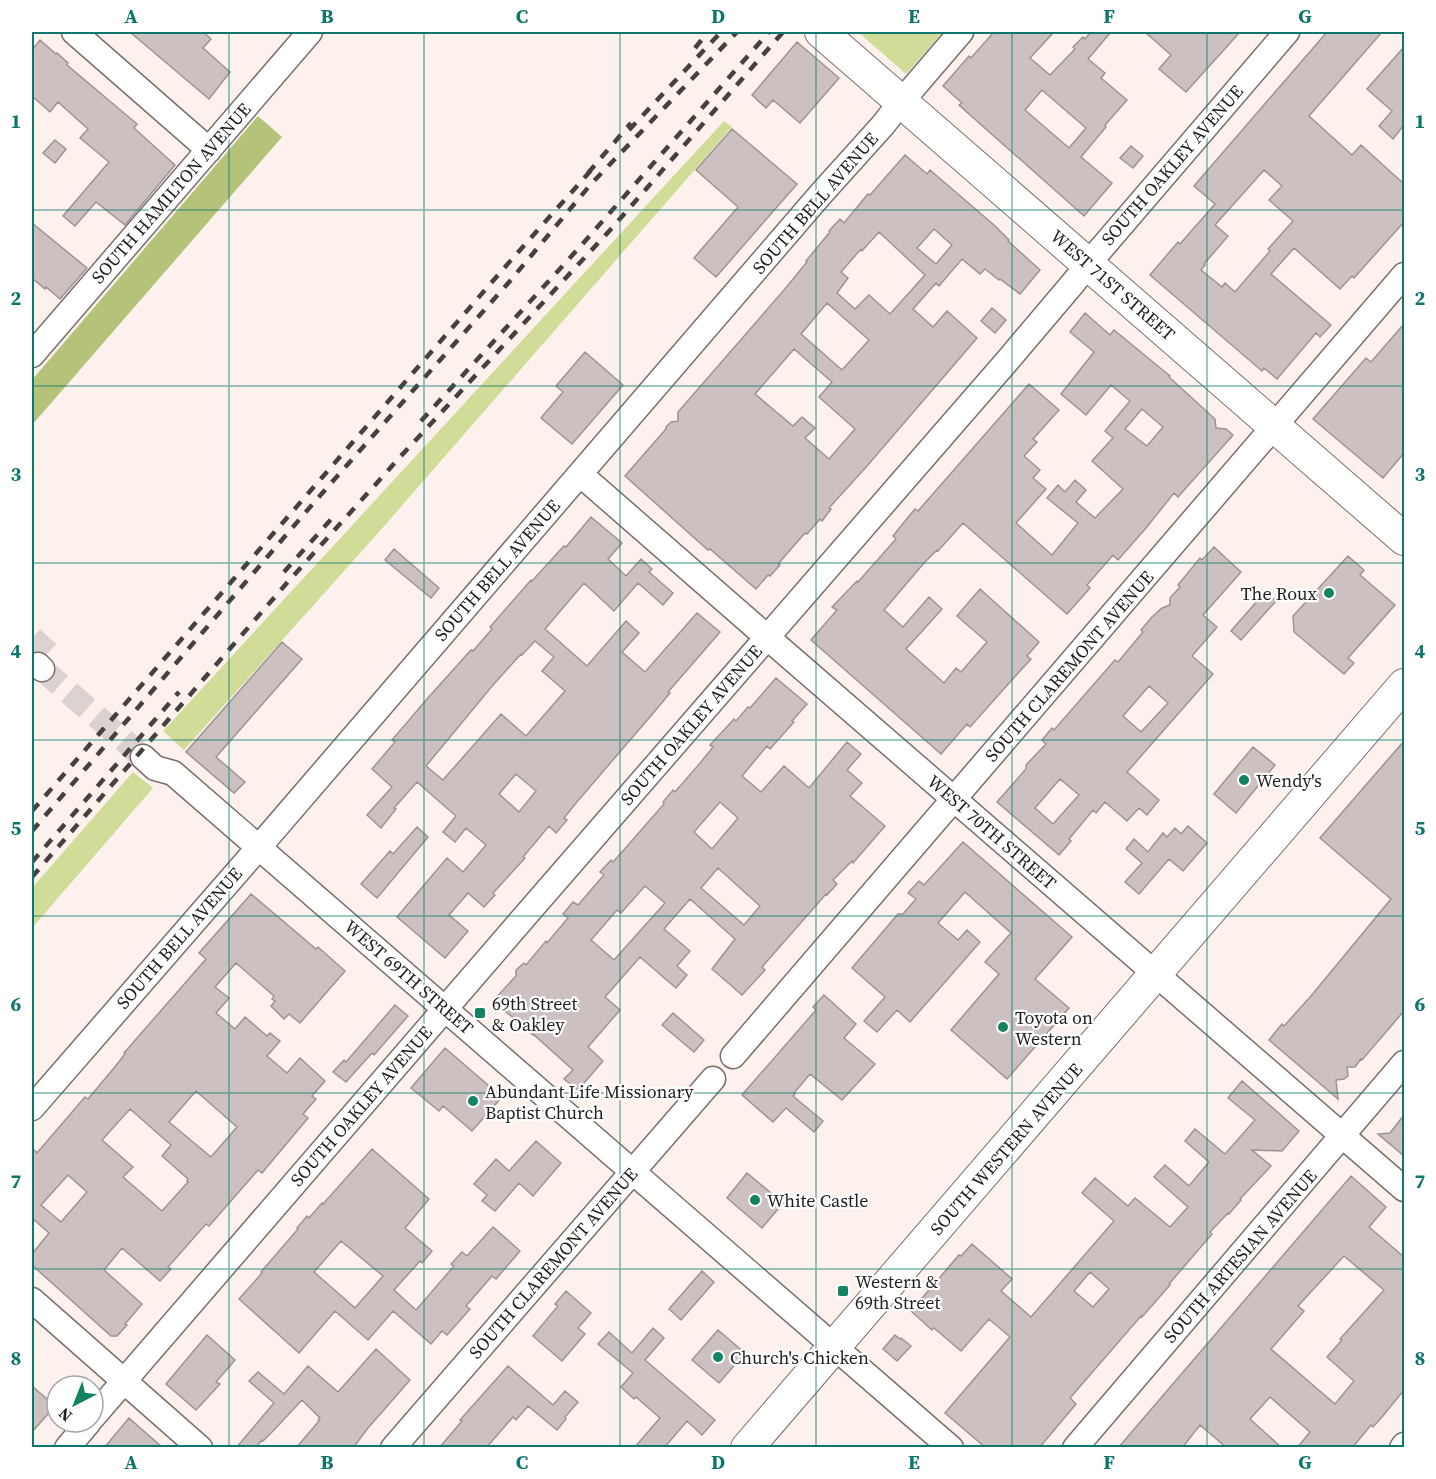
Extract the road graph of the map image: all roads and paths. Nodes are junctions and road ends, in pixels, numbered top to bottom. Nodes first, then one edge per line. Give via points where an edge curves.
1 (74, 32) edge
2 (310, 32) edge
3 (821, 32) edge
4 (961, 32) edge
5 (1287, 32) edge
6 (901, 102) junction
7 (208, 150) junction
8 (1088, 264) junction
9 (1404, 275) edge
10 (39, 329) edge
11 (32, 355) edge
12 (1274, 426) junction
13 (580, 474) junction
14 (1404, 539) edge
15 (768, 638) junction
16 (1404, 685) edge
17 (148, 751) tunnel mouth
18 (954, 799) junction
19 (259, 847) junction
20 (1156, 974) junction
21 (445, 1009) junction
22 (732, 1056) dead end
23 (1404, 1064) edge
24 (713, 1079) dead end
25 (32, 1108) edge
26 (1343, 1136) junction
27 (633, 1171) junction
28 (1404, 1189) edge
29 (32, 1300) edge
30 (835, 1347) junction
31 (124, 1381) junction
32 (105, 1403) edge
33 (78, 1434) edge
34 (66, 1448) edge
35 (200, 1448) edge
36 (393, 1448) edge
37 (747, 1448) edge
38 (951, 1448) edge
39 (1075, 1448) edge

1 - 7 street
2 - 7 street, SOUTH HAMILTON AVENUE
3 - 6 main road, WEST 71ST STREET
4 - 6 street, SOUTH BELL AVENUE
5 - 8 street, SOUTH OAKLEY AVENUE
6 - 8 main road, WEST 71ST STREET
6 - 13 street, SOUTH BELL AVENUE
7 - 10 street, SOUTH HAMILTON AVENUE
8 - 12 main road, WEST 71ST STREET
8 - 15 street, SOUTH OAKLEY AVENUE
9 - 12 street, SOUTH CLAREMONT AVENUE
10 - 11 street, SOUTH HAMILTON AVENUE
12 - 14 main road, WEST 71ST STREET
12 - 18 street, SOUTH CLAREMONT AVENUE
13 - 15 street, WEST 70TH STREET
13 - 19 street, SOUTH BELL AVENUE
15 - 18 street, WEST 70TH STREET
15 - 21 street, SOUTH OAKLEY AVENUE
16 - 20 main road, SOUTH WESTERN AVENUE
17 - 19 street, WEST 69TH STREET via 165,755 173,773
18 - 20 street, WEST 70TH STREET
18 - 22 street, SOUTH CLAREMONT AVENUE
19 - 21 street, WEST 69TH STREET
19 - 25 street, SOUTH BELL AVENUE
20 - 26 street, WEST 70TH STREET
20 - 30 main road, SOUTH WESTERN AVENUE
21 - 27 street, WEST 69TH STREET
21 - 31 street, SOUTH OAKLEY AVENUE
23 - 26 street, SOUTH ARTESIAN AVENUE
24 - 27 street, SOUTH CLAREMONT AVENUE
26 - 28 street, WEST 70TH STREET
26 - 39 street, SOUTH ARTESIAN AVENUE
27 - 30 street, WEST 69TH STREET
27 - 36 street, SOUTH CLAREMONT AVENUE
29 - 31 street
30 - 37 main road, SOUTH WESTERN AVENUE
30 - 38 street, WEST 69TH STREET
31 - 32 street, SOUTH OAKLEY AVENUE
31 - 35 street
33 - 34 street

